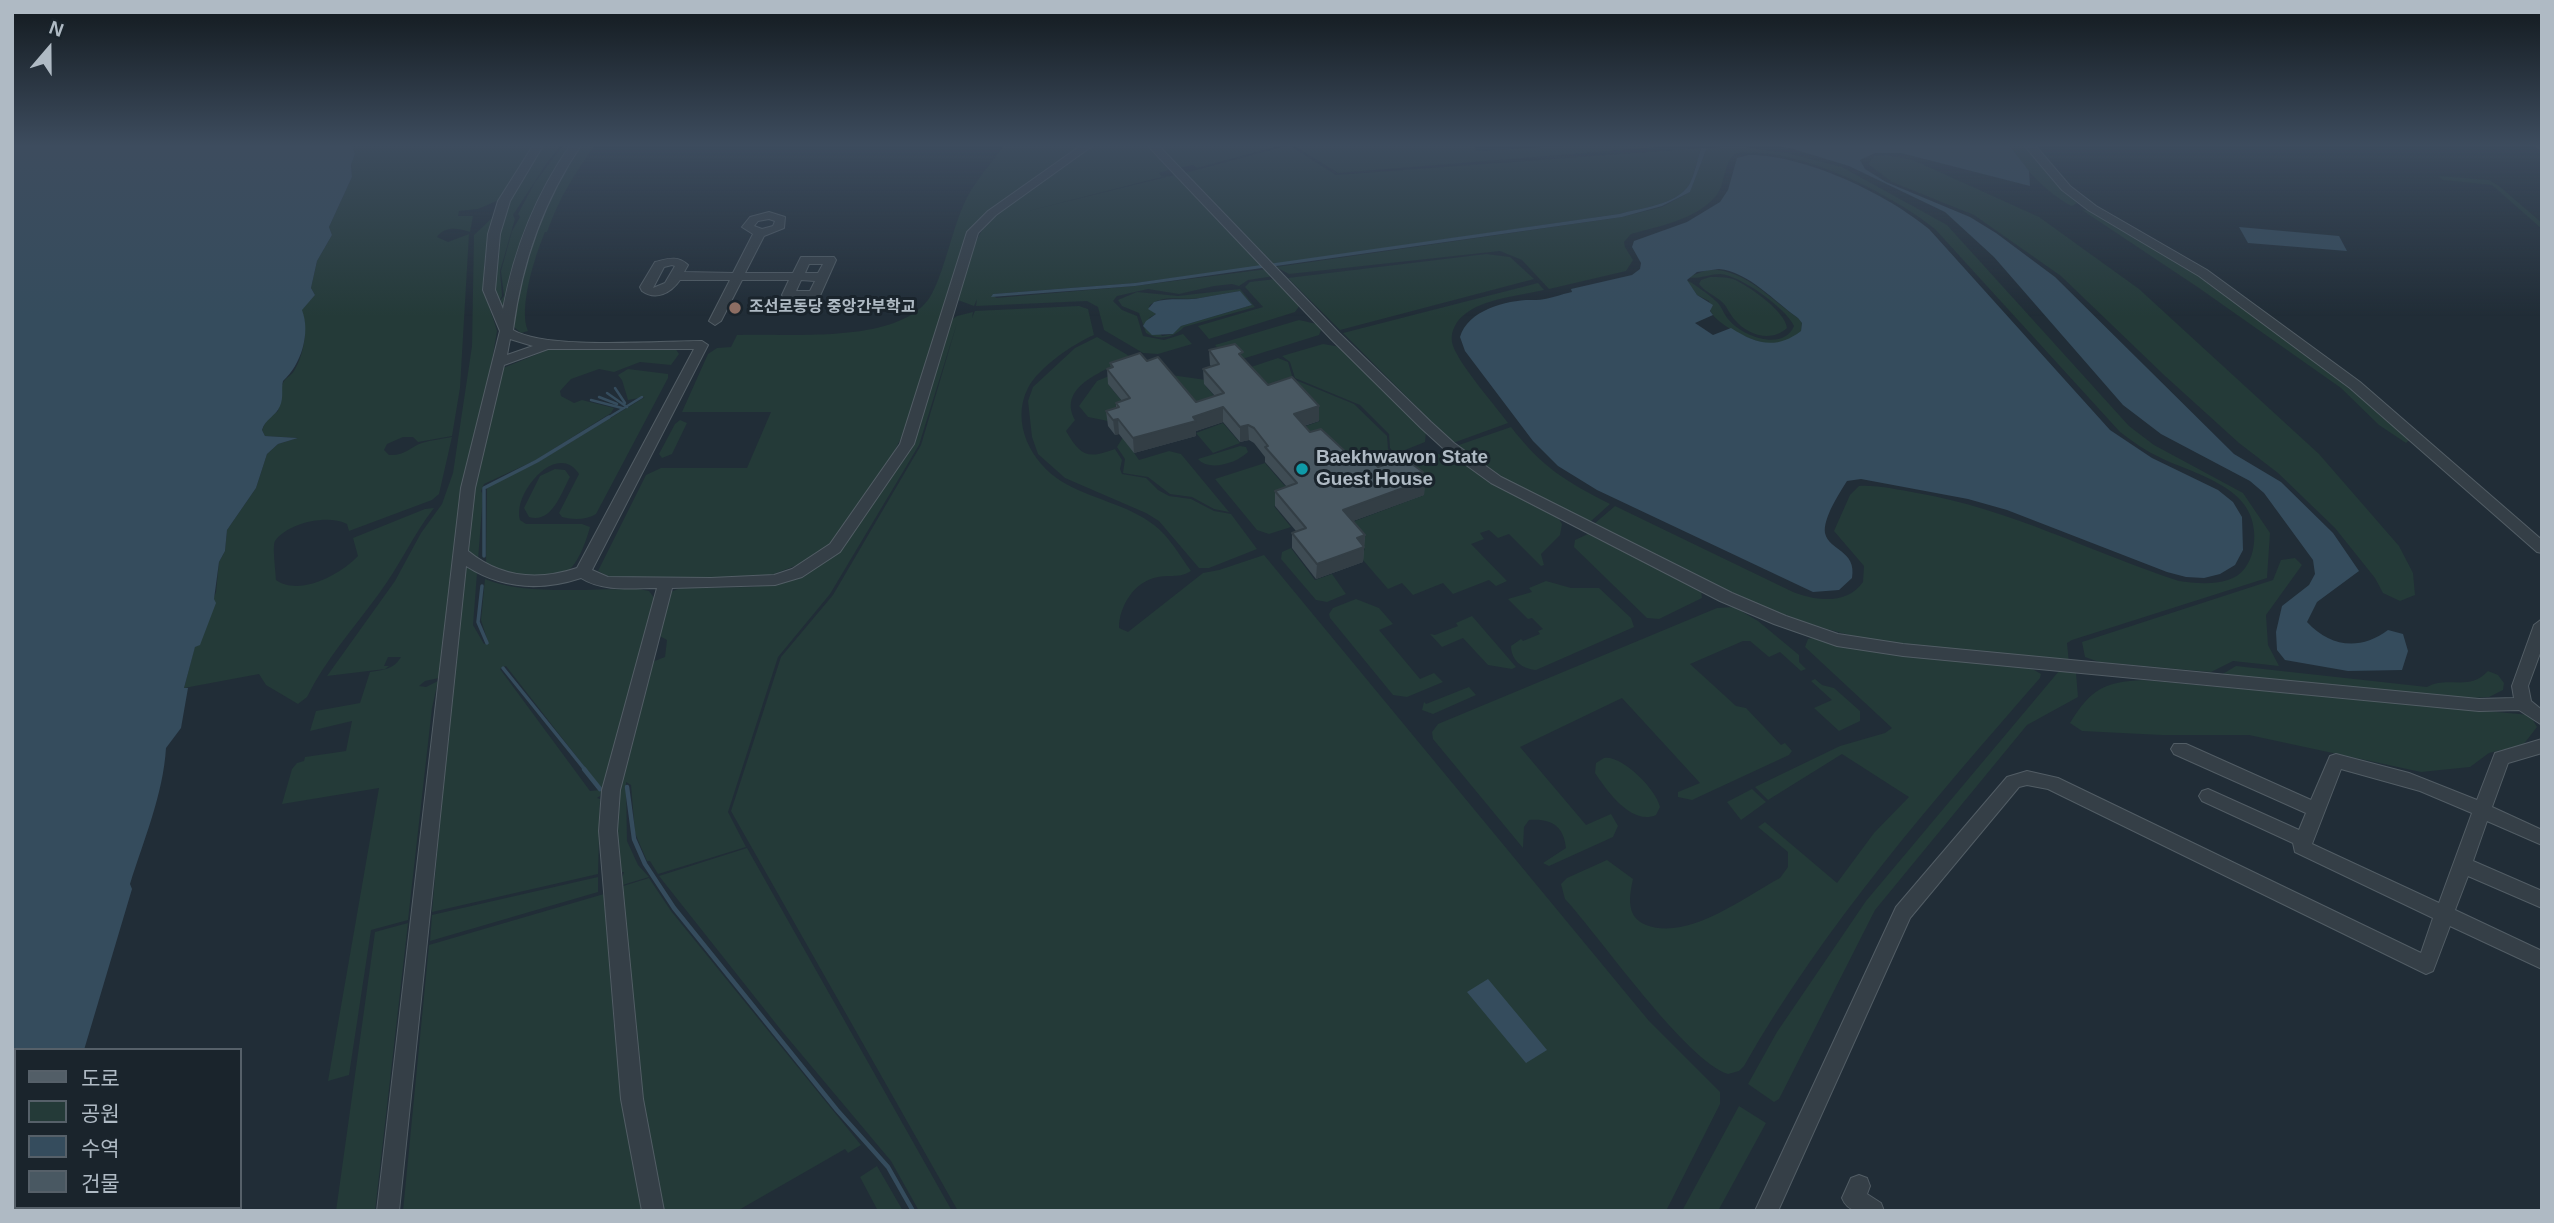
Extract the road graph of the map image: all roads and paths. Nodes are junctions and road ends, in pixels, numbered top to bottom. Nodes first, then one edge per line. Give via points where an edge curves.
1 (504, 201) edge
2 (541, 201) edge
3 (1010, 201) edge
4 (1207, 201) edge
5 (2083, 201) edge
6 (770, 214) dead end
7 (676, 276) dead end
8 (737, 277) junction
9 (797, 277) junction
10 (823, 277) junction
11 (715, 321) dead end
12 (506, 331) junction
13 (549, 345) junction
14 (497, 363) junction
15 (2542, 548) edge
16 (460, 553) junction
17 (583, 572) junction
18 (551, 582) junction
19 (608, 582) junction
20 (666, 582) junction
21 (2542, 625) edge
22 (2523, 704) junction
23 (2542, 719) edge
24 (2542, 746) edge
25 (2180, 749) dead end
26 (2208, 796) dead end
27 (2483, 809) junction
28 (2316, 810) junction
29 (2542, 838) edge
30 (2304, 840) junction
31 (2463, 865) junction
32 (2542, 900) edge
33 (2445, 914) junction
34 (2542, 960) edge
35 (1858, 1186) dead end
36 (388, 1211) edge
37 (653, 1211) edge
38 (1766, 1211) edge
39 (1873, 1211) edge

1 - 12 street via 494,234 489,290
2 - 12 street
3 - 20 street via 973,232 907,444 835,548 797,573 775,580
4 - 22 street via 1436,435 1496,480 1726,597 1800,628 1837,640 1903,650 2479,705
5 - 15 street via 2203,273 2355,385
6 - 8 street via 778,217 780,225 760,232
7 - 8 street
8 - 9 street
8 - 11 street
9 - 10 street
9 - 10 street via 805,260 830,260
9 - 10 street via 788,295 815,295
12 - 13 street via 519,339
12 - 14 street
13 - 14 street
13 - 17 street via 702,345
14 - 16 street via 468,488
16 - 18 street via 500,577
16 - 36 street
17 - 18 street
17 - 19 street
18 - 19 street
19 - 20 street
20 - 37 street via 611,790 608,831 632,1099
21 - 22 street via 2520,686
22 - 23 street
24 - 27 street via 2501,758
25 - 28 street
26 - 30 street
27 - 28 street via 2410,780 2336,761
27 - 29 street
27 - 31 street
28 - 30 street
30 - 33 street via 2301,847
31 - 32 street
31 - 33 street
33 - 34 street
33 - 38 street via 2426,965 2052,783 2027,778 2013,782 1903,914
35 - 39 street via 1853,1198

